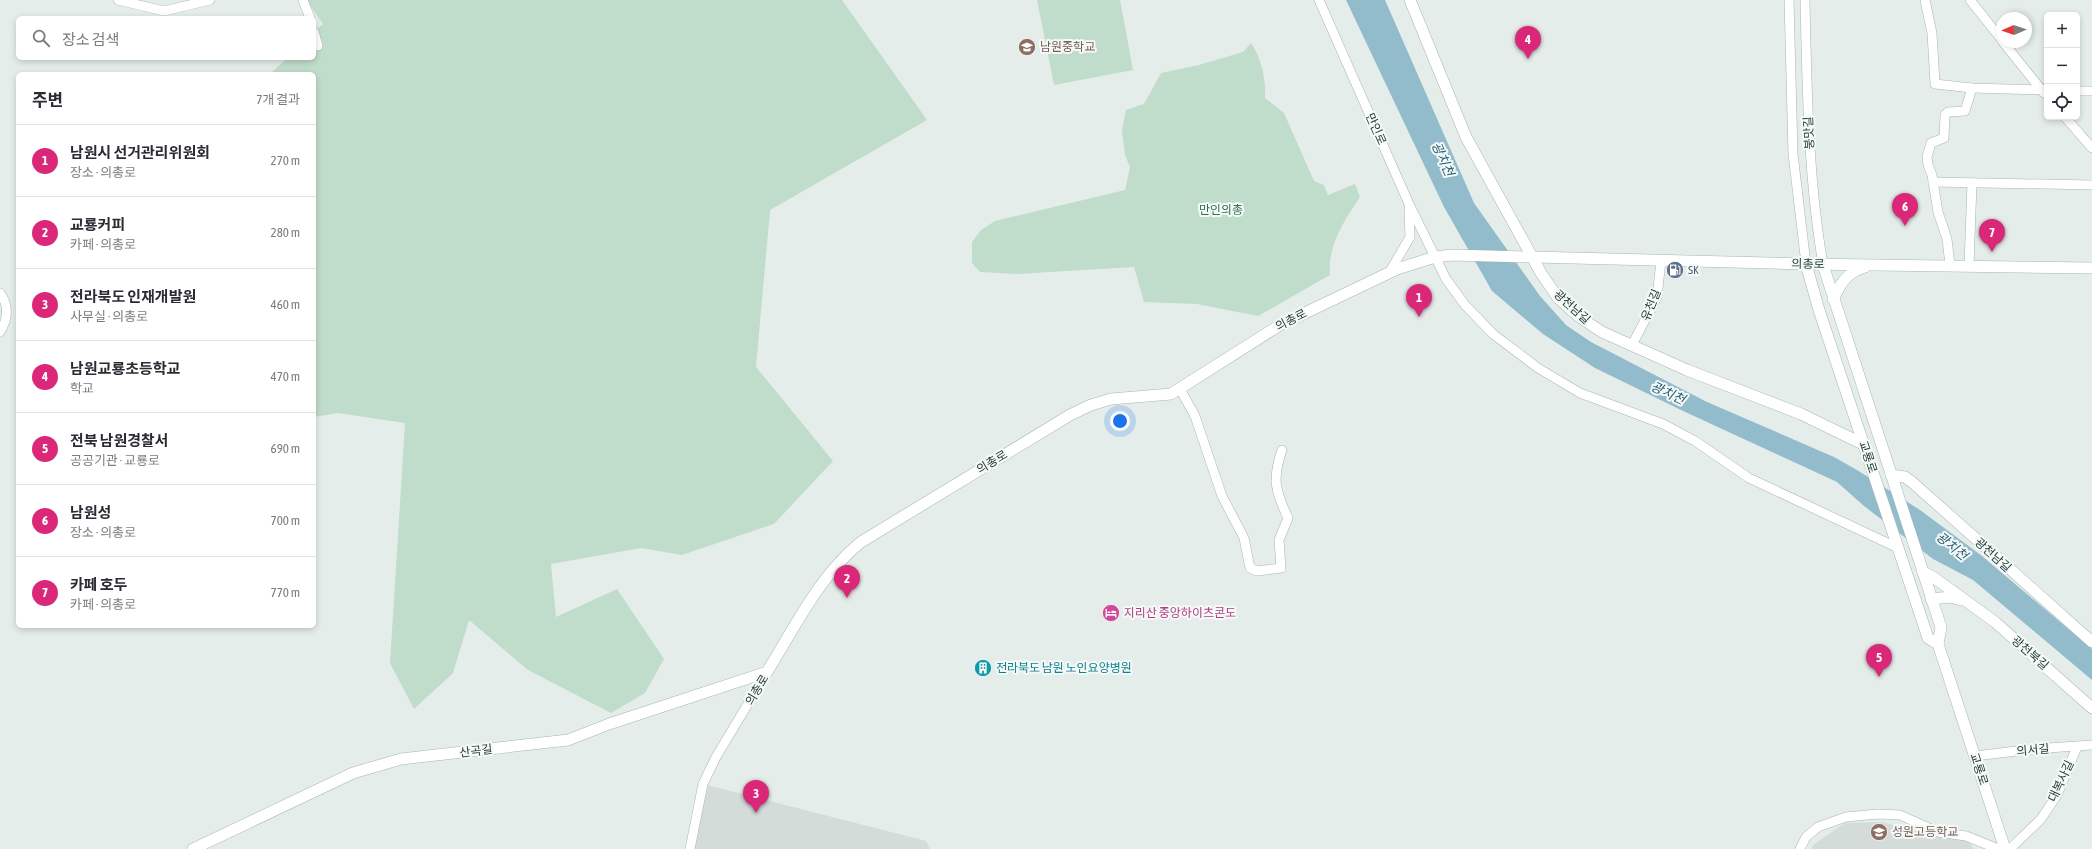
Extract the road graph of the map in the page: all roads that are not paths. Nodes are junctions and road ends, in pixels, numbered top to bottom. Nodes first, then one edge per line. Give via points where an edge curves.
1 (118, 0) edge
2 (210, 0) edge
3 (303, 0) edge
4 (1319, 0) edge
5 (1410, 0) edge
6 (1789, 0) edge
7 (1805, 0) edge
8 (1925, 0) edge
9 (1970, 0) edge
10 (309, 16) edge
11 (1996, 32) edge
12 (316, 39) edge
13 (318, 46) dead end
14 (2009, 48) edge
15 (1972, 88) junction
16 (2044, 91) edge
17 (2080, 91) edge
18 (2092, 91) edge
19 (2044, 92) edge
20 (2068, 120) edge
21 (2092, 148) edge
22 (1933, 182) junction
23 (1972, 183) junction
24 (2092, 184) edge
25 (1409, 204) junction
26 (1435, 256) junction
27 (1529, 258) junction
28 (1661, 261) junction
29 (1806, 264) junction
30 (1823, 265) junction
31 (1873, 265) junction
32 (1950, 265) junction
33 (1969, 266) junction
34 (2092, 268) edge
35 (1389, 273) junction
36 (0, 293) edge
37 (1833, 299) junction
38 (0, 332) edge
39 (1632, 346) junction
40 (1180, 389) junction
41 (1864, 445) junction
42 (1282, 450) dead end
43 (1891, 475) junction
44 (1896, 547) junction
45 (1923, 572) junction
46 (1931, 599) junction
47 (1966, 601) junction
48 (2092, 642) edge
49 (1938, 644) junction
50 (767, 672) junction
51 (2092, 708) edge
52 (2092, 745) edge
53 (2077, 746) junction
54 (1975, 756) junction
55 (193, 849) edge
56 (690, 849) edge
57 (1800, 849) edge
58 (1998, 849) edge
59 (2005, 849) edge
60 (2010, 849) edge

1 - 2 street via 164,11
3 - 10 street
4 - 25 street, 만인로
5 - 27 street, 광천남길 via 1466,137
6 - 29 street, 붕맛길 via 1793,154
7 - 30 street, 붕맛길 via 1813,197
8 - 15 street via 1932,33 1935,84
9 - 11 street
12 - 13 street
14 - 16 street
15 - 19 street
15 - 22 street via 1966,111 1948,112 1945,115 1944,138 1931,143 1928,147 1927,157
17 - 18 street
20 - 21 street
22 - 23 street
22 - 32 street
23 - 24 street
23 - 33 street
25 - 26 street, 만인로
25 - 35 street via 1410,238
26 - 27 street, 의총로
26 - 35 street, 의총로
26 - 44 street, 만인로 via 1453,290 1465,305 1493,334 1538,368 1580,393 1663,424 1695,441 1749,478
27 - 28 street, 의총로
27 - 39 street, 광천남길 via 1558,298 1578,316 1602,332
28 - 29 street, 의총로
28 - 39 street, 유천길 via 1657,297
29 - 30 street, 의총로
29 - 41 street, 교룡로
30 - 31 street, 의총로
30 - 37 street, 교룡로
31 - 32 street, 의총로
31 - 37 street via 1848,274
32 - 33 street, 의총로
33 - 34 street, 의총로
35 - 40 street, 의총로 via 1280,325
36 - 38 street via 6,301 6,323
37 - 43 street, 교룡로
39 - 41 street, 광천남길 via 1801,414
40 - 42 street via 1195,416 1222,496 1244,538 1250,568 1257,571 1281,568 1280,540 1288,518 1278,494 1275,470
40 - 50 street, 의총로 via 1171,394 1130,396 1091,405 1055,423 861,542 842,557 825,578
41 - 44 street, 교룡로
43 - 45 street, 교룡로
43 - 48 street, 광천남길 via 1905,477 1912,482
44 - 49 street, 교룡로 via 1928,638
45 - 46 street, 교룡로
45 - 47 street, 광천북길
46 - 47 street via 1950,597
46 - 49 street, 교룡로 via 1941,628
47 - 51 street, 광천북길 via 1995,622
49 - 54 street, 교룡로
50 - 55 street, 산곡길 via 568,740 401,759 353,773
50 - 56 street, 의총로 via 716,757 703,784
52 - 53 street, 의서길
53 - 54 street, 의서길
53 - 60 street, 대복사길 via 2057,796 2041,819
54 - 59 street, 교룡로
57 - 58 street via 1806,837 1818,827 1846,817 1878,814 1900,815 1938,832 1966,836

